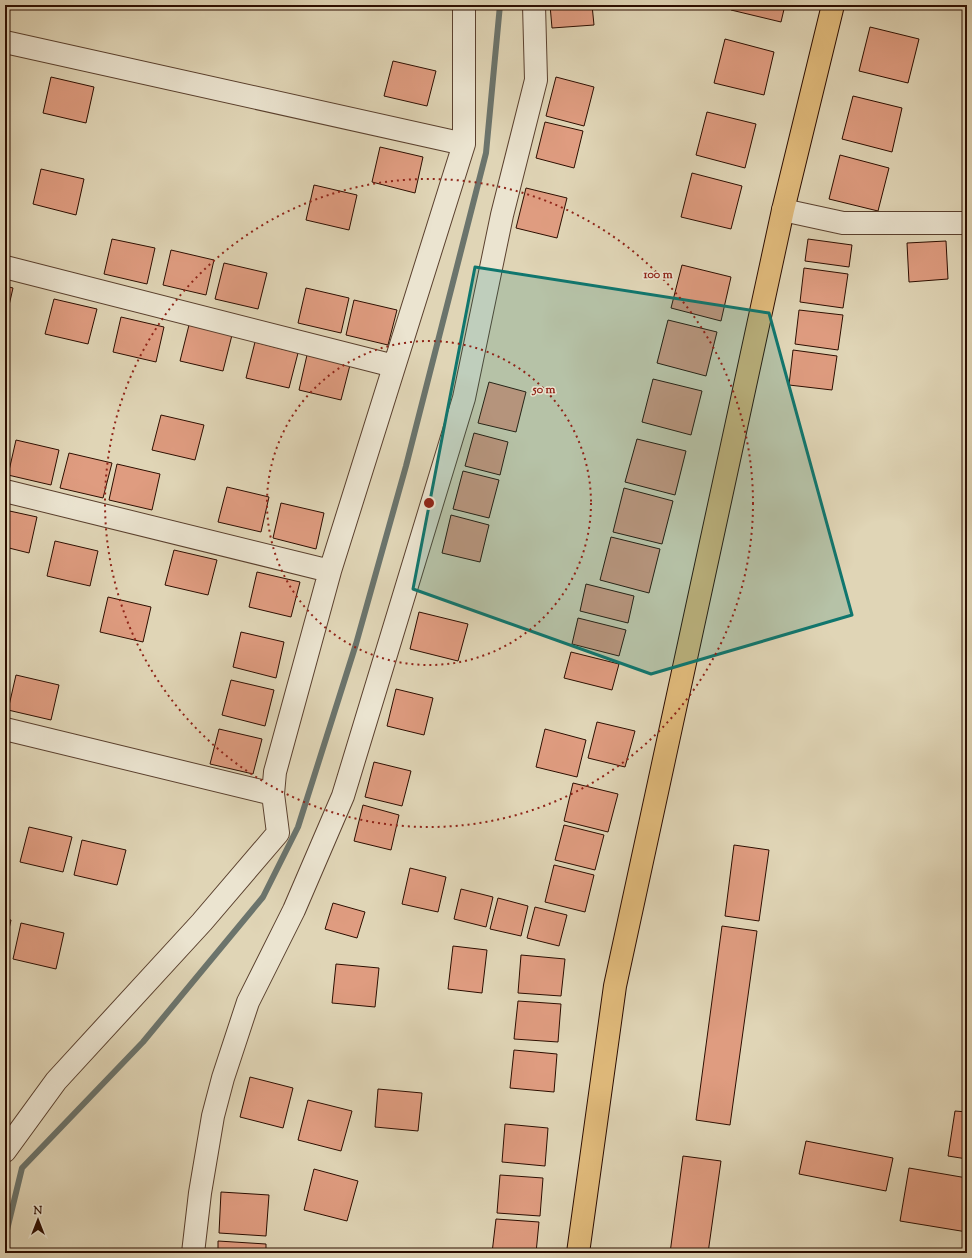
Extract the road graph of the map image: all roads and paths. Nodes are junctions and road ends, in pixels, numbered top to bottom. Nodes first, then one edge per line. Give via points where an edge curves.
1 (464, 5) edge
2 (534, 5) edge
3 (832, 5) edge
4 (5, 42) edge
5 (464, 144) junction
6 (783, 210) junction
7 (967, 224) edge
8 (5, 267) edge
9 (394, 366) junction
10 (5, 491) edge
11 (330, 571) junction
12 (5, 729) edge
13 (273, 794) junction
14 (5, 1151) edge
15 (193, 1253) edge
16 (578, 1253) edge

1 - 5 street
2 - 15 street via 536,80 502,215 464,398 343,796 294,910 248,1002 223,1078 213,1116
3 - 6 main road
4 - 5 street
5 - 9 street
6 - 7 street via 843,223
6 - 16 main road via 615,986
8 - 9 street
9 - 11 street
10 - 11 street
11 - 13 street via 275,772
12 - 13 street
13 - 14 street via 278,833 202,922 56,1081

